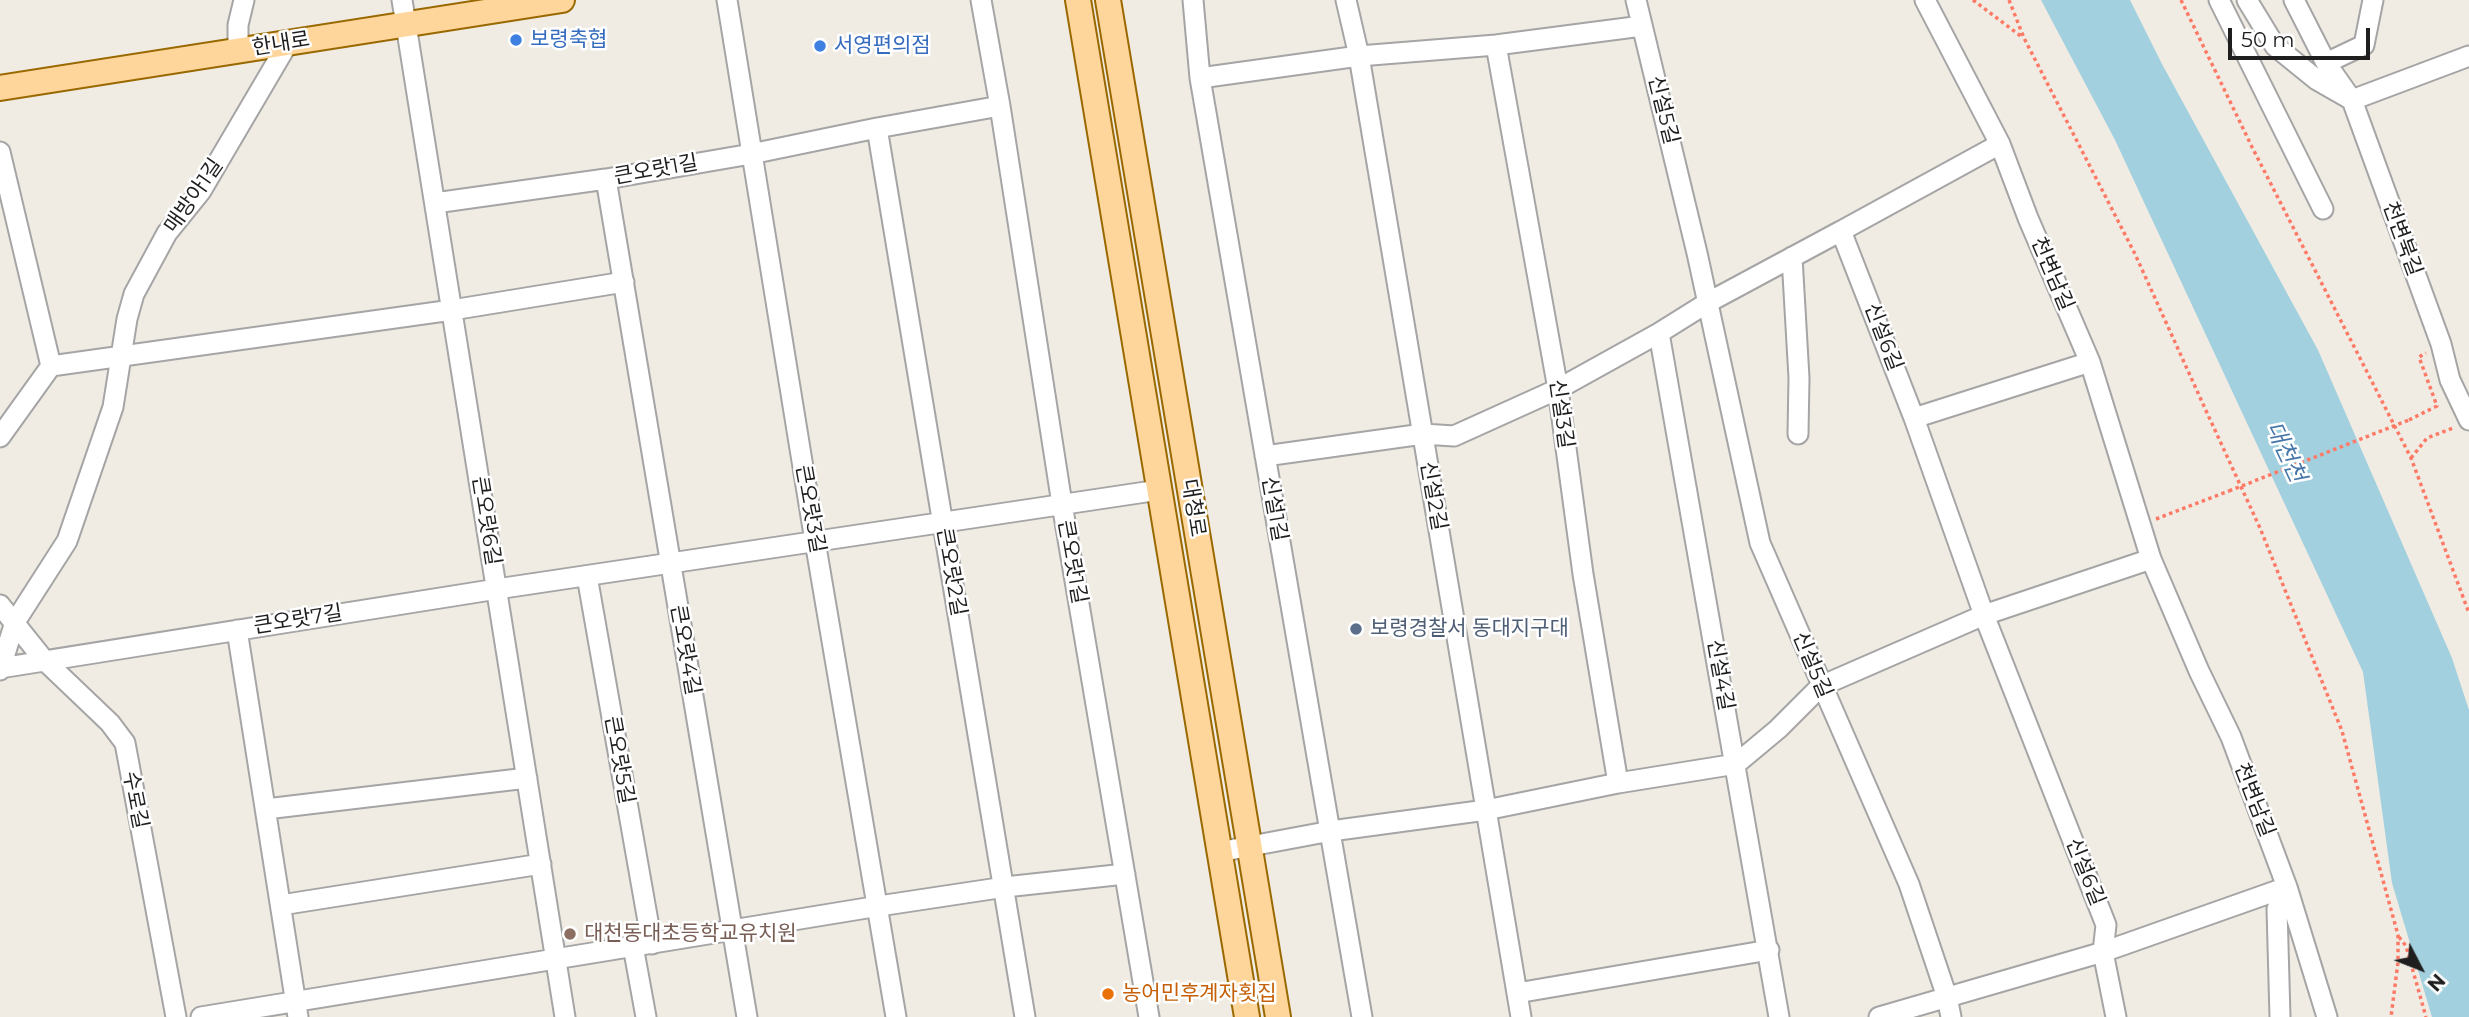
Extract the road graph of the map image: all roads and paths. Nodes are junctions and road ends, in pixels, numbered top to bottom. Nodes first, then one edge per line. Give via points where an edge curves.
1 (244, 0) edge
2 (402, 0) edge
3 (562, 0) edge
4 (727, 0) edge
5 (981, 0) edge
6 (1078, 0) edge
7 (1108, 0) edge
8 (1193, 0) edge
9 (1346, 0) edge
10 (1636, 0) edge
11 (1925, 0) edge
12 (1973, 0) edge
13 (2009, 0) edge
14 (2181, 0) edge
15 (2219, 0) edge
16 (2247, 0) edge
17 (2294, 0) edge
18 (2373, 0) edge
19 (406, 24) junction
20 (1642, 26) junction
21 (2024, 38) junction
22 (288, 43) junction
23 (1496, 45) junction
24 (238, 51) junction
25 (1359, 56) junction
26 (2469, 56) edge
27 (2326, 63) junction
28 (1200, 78) junction
29 (0, 88) edge
30 (2352, 100) junction
31 (1000, 106) junction
32 (877, 128) junction
33 (2000, 144) junction
34 (0, 152) edge
35 (751, 154) junction
36 (606, 179) junction
37 (435, 203) junction
38 (2323, 209) dead end
39 (1841, 230) junction
40 (1792, 257) junction
41 (624, 282) junction
42 (1707, 303) junction
43 (452, 310) junction
44 (1659, 333) junction
45 (2441, 344) junction
46 (123, 357) junction
47 (2090, 362) junction
48 (51, 366) junction
49 (2469, 371) edge
50 (2450, 380) junction
51 (1558, 389) junction
52 (1914, 418) junction
53 (2464, 423) edge
54 (1423, 434) junction
55 (1798, 434) dead end
56 (0, 437) edge
57 (1265, 456) junction
58 (2411, 458) junction
59 (1159, 490) junction
60 (1062, 504) junction
61 (943, 522) junction
62 (2141, 525) junction
63 (815, 541) junction
64 (2151, 559) junction
65 (670, 563) junction
66 (587, 576) junction
67 (497, 589) junction
68 (0, 605) edge
69 (2469, 613) edge
70 (1983, 615) junction
71 (15, 622) junction
72 (237, 630) junction
73 (44, 660) junction
74 (0, 668) edge
75 (1821, 685) junction
76 (1735, 764) junction
77 (527, 778) junction
78 (1618, 783) junction
79 (266, 809) junction
80 (1486, 810) junction
81 (1331, 831) junction
82 (1249, 846) junction
83 (1219, 852) junction
84 (541, 864) junction
85 (1125, 874) junction
86 (1005, 887) junction
87 (2287, 887) junction
88 (281, 905) junction
89 (879, 906) junction
90 (734, 931) junction
91 (2398, 935) junction
92 (643, 945) junction
93 (1769, 950) junction
94 (2103, 952) junction
95 (556, 960) junction
96 (1517, 993) junction
97 (1947, 997) junction
98 (297, 1009) edge
99 (176, 1017) edge
100 (201, 1017) edge
101 (565, 1017) edge
102 (646, 1017) edge
103 (747, 1017) edge
104 (896, 1017) edge
105 (1025, 1017) edge
106 (1149, 1017) edge
107 (1247, 1017) edge
108 (1278, 1017) edge
109 (1362, 1017) edge
110 (1521, 1017) edge
111 (1779, 1017) edge
112 (1880, 1017) edge
113 (1951, 1017) edge
114 (2116, 1017) edge
115 (2280, 1017) edge
116 (2327, 1017) edge
117 (2391, 1017) edge
118 (2426, 1017) edge

1 - 24 street
2 - 19 street, 큰오랏6길
3 - 19 main road, 한내로
4 - 35 street, 큰오랏3길
5 - 31 street, 큰오랏1길
6 - 59 main road, 대청로
7 - 82 main road, 대청로
8 - 28 street, 신설1길
9 - 25 street, 신설2길
10 - 20 street, 신설5길
11 - 33 street, 천변남길
12 - 21 path
13 - 21 path
14 - 58 path
15 - 38 street
16 - 30 street via 2275,46 2317,80
17 - 27 street, 천변북길
18 - 27 street via 2364,46
19 - 22 main road, 한내로
19 - 37 street, 큰오랏6길
20 - 23 street
20 - 42 street, 신설5길
21 - 91 path via 2135,254 2260,528 2342,732
22 - 24 main road, 한내로
22 - 46 street, 매방아1길 via 201,191 167,233 134,294
23 - 25 street
23 - 51 street, 신설3길
24 - 29 main road, 한내로
25 - 28 street
25 - 54 street, 신설2길
26 - 30 street
27 - 30 street, 천변북길
28 - 57 street, 신설1길
30 - 45 street, 천변북길
31 - 32 street, 큰오랏1길
31 - 60 street, 큰오랏1길
32 - 35 street, 큰오랏1길
32 - 61 street, 큰오랏2길
33 - 39 street
33 - 47 street, 천변남길
34 - 48 street
35 - 36 street, 큰오랏1길
35 - 63 street, 큰오랏3길
36 - 37 street, 큰오랏1길
36 - 41 street, 큰오랏4길
37 - 43 street, 큰오랏6길
39 - 40 street
39 - 52 street, 신설6길
40 - 42 street
40 - 55 street
41 - 43 street
41 - 65 street, 큰오랏4길
42 - 44 street
42 - 75 street, 신설5길 via 1760,543
43 - 46 street
43 - 67 street, 큰오랏6길
44 - 51 street
44 - 76 street, 신설4길
45 - 50 street, 천변북길
45 - 62 path, bridge via 2419,357 2437,406
46 - 48 street
46 - 71 street, 매방아1길 via 113,407 67,541
47 - 52 street
47 - 62 street, 천변남길
48 - 56 street
49 - 50 street
50 - 53 street, 천변북길
51 - 54 street via 1454,436
51 - 78 street, 신설3길
52 - 70 street, 신설6길
53 - 58 path via 2427,438
54 - 57 street
54 - 80 street, 신설2길
57 - 81 street, 신설1길
58 - 69 path
59 - 60 street, 큰오랏7길
59 - 83 main road, 대청로
60 - 61 street, 큰오랏7길
60 - 85 street, 큰오랏1길
61 - 63 street, 큰오랏7길
61 - 86 street, 큰오랏2길
62 - 64 street, 천변남길
63 - 65 street, 큰오랏7길
63 - 89 street, 큰오랏3길
64 - 70 street
64 - 87 street, 천변남길 via 2231,737
65 - 66 street, 큰오랏7길
65 - 90 street, 큰오랏4길
66 - 67 street, 큰오랏7길
66 - 92 street, 큰오랏5길
67 - 72 street, 큰오랏7길
67 - 77 street, 큰오랏6길
68 - 71 street, 수로길
70 - 75 street
70 - 94 street, 신설6길 via 2106,925
71 - 73 street, 수로길
71 - 74 street
72 - 73 street
72 - 79 street, 큰오랏7길
73 - 74 street
73 - 99 street, 수로길 via 125,743
75 - 76 street
75 - 97 street, 신설5길 via 1909,884
76 - 78 street
76 - 93 street, 신설4길
77 - 79 street
77 - 84 street, 큰오랏6길
78 - 80 street
79 - 88 street, 큰오랏7길
80 - 81 street
80 - 96 street, 신설2길
81 - 82 street
81 - 109 street, 신설1길
82 - 83 street
82 - 108 main road, 대청로
83 - 107 main road, 대청로
84 - 88 street
84 - 95 street, 큰오랏6길
85 - 86 street
85 - 106 street, 큰오랏1길
86 - 89 street
86 - 105 street, 큰오랏2길
87 - 94 street
87 - 115 street via 2277,909
87 - 116 street, 천변남길
88 - 98 street, 큰오랏7길
89 - 90 street
89 - 104 street, 큰오랏3길
90 - 92 street
90 - 103 street, 큰오랏4길
91 - 117 path
91 - 118 path via 2406,946
92 - 95 street
92 - 102 street, 큰오랏5길
93 - 96 street
93 - 111 street, 신설4길
94 - 97 street
94 - 114 street, 신설6길
95 - 98 street
95 - 101 street, 큰오랏6길
96 - 110 street, 신설2길
97 - 112 street
97 - 113 street, 신설5길
98 - 100 street

